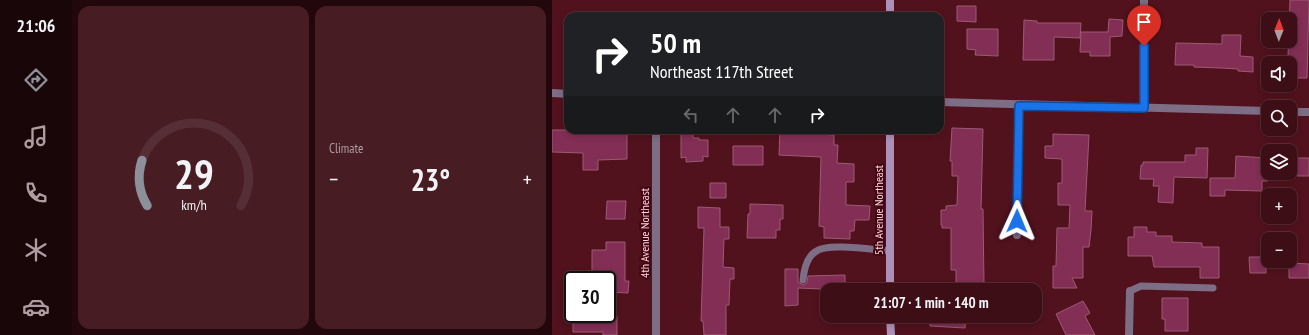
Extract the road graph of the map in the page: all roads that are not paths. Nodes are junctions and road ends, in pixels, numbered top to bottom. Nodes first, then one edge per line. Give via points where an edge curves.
1 (890, 0) edge
2 (1144, 0) edge
3 (890, 12) edge
4 (552, 94) edge
5 (564, 94) edge
6 (944, 102) edge
7 (1019, 106) junction
8 (1144, 108) junction
9 (1261, 111) edge
10 (1297, 112) edge
11 (1309, 112) edge
12 (656, 134) edge
13 (890, 134) edge
14 (1017, 235) dead end
15 (890, 251) junction
16 (803, 280) dead end
17 (890, 283) edge
18 (1213, 288) dead end
19 (1130, 291) joint
20 (890, 323) edge
21 (656, 335) edge
22 (890, 335) edge
23 (1129, 335) edge

1 - 3 main road
2 - 8 street
4 - 5 street
6 - 7 street
7 - 8 street
7 - 14 street
8 - 9 street
10 - 11 street
12 - 21 street, 4th Avenue Northeast
13 - 15 main road, 5th Avenue Northeast
15 - 16 lane via 848,248 816,251 808,259
15 - 17 main road, 5th Avenue Northeast
18 - 19 lane via 1141,286
19 - 23 street
20 - 22 main road

